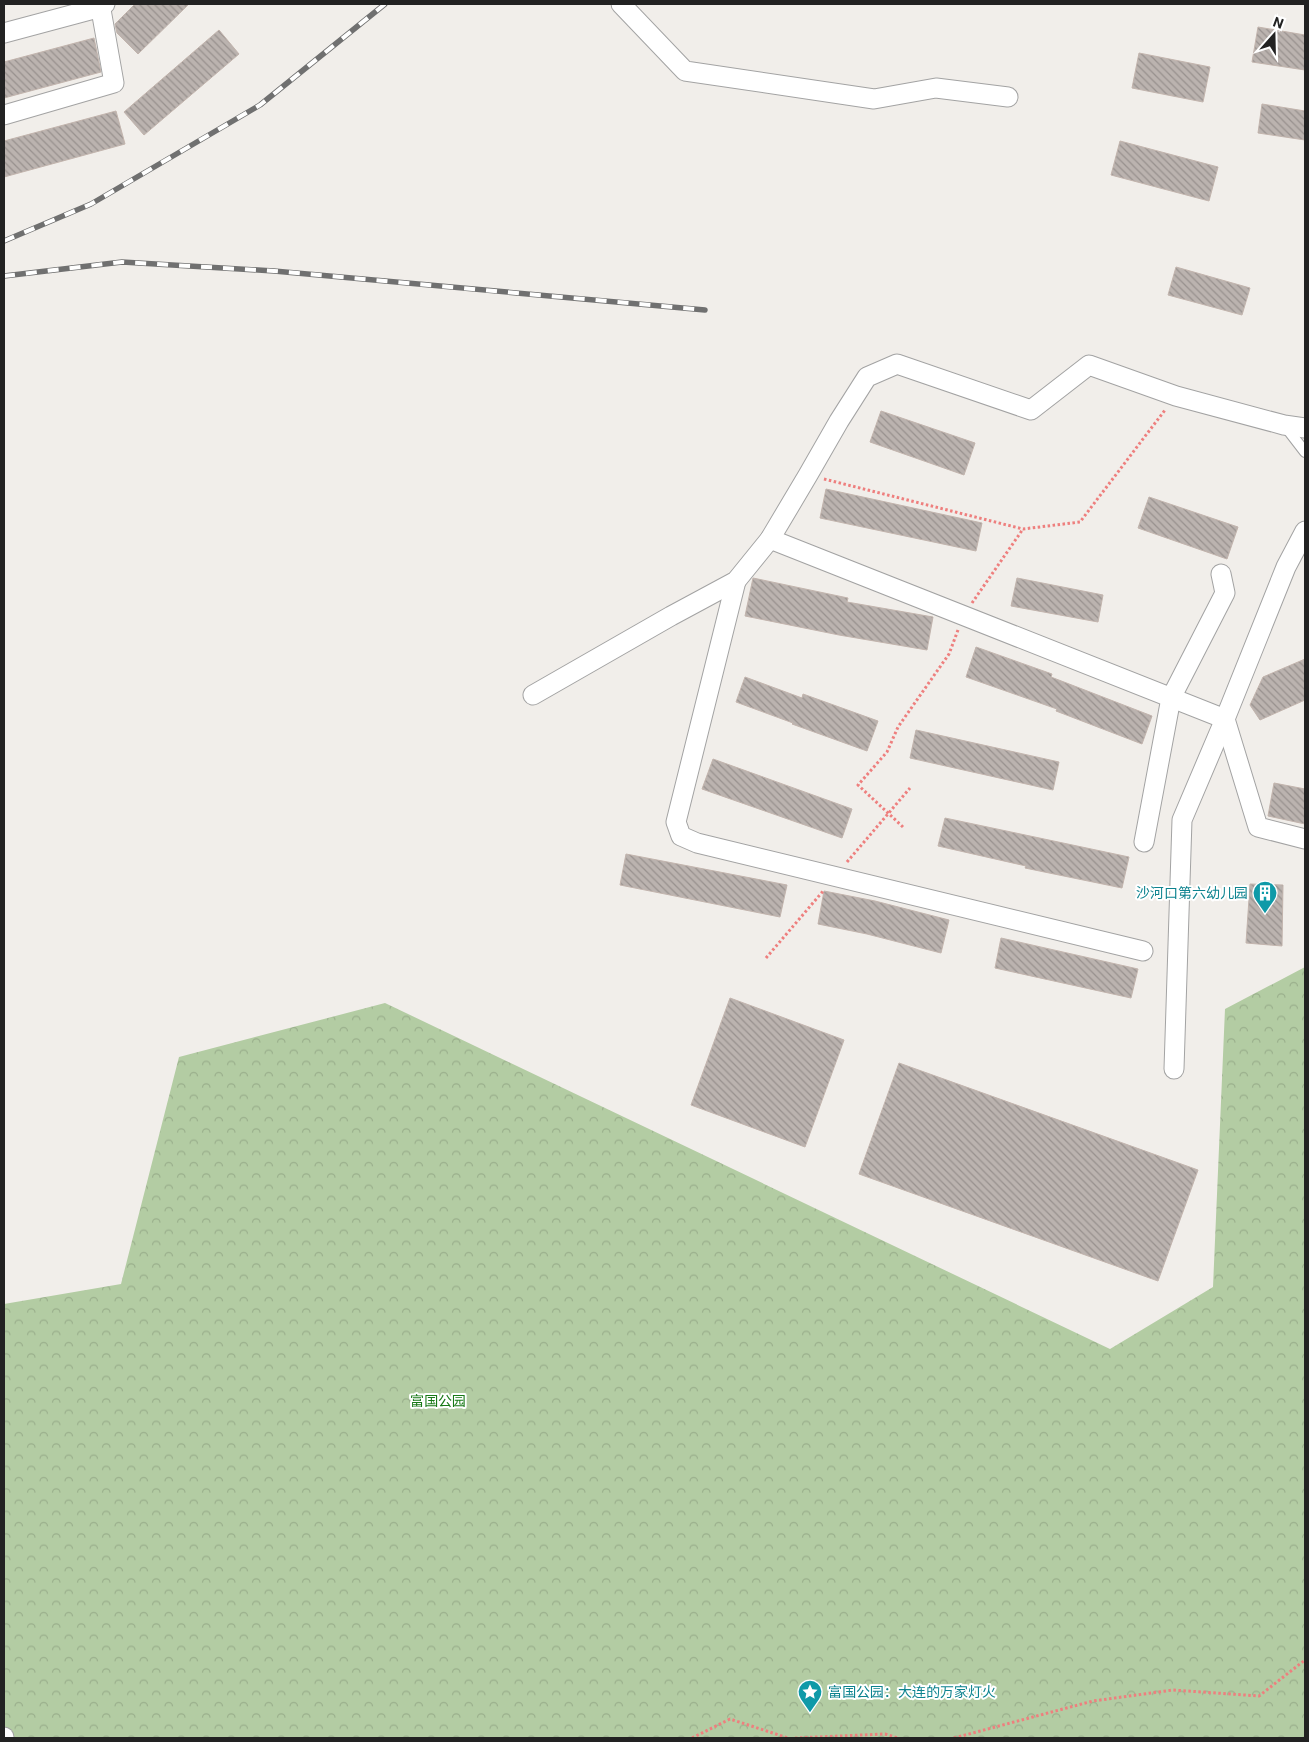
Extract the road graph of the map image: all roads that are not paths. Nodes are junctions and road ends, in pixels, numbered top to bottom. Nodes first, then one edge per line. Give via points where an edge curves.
1 (621, 4) edge
2 (102, 5) edge
3 (4, 33) edge
4 (1008, 96) dead end
5 (4, 114) edge
6 (1284, 425) junction
7 (1305, 428) edge
8 (1305, 452) edge
9 (1305, 531) edge
10 (770, 539) junction
11 (1221, 574) dead end
12 (736, 581) junction
13 (533, 695) dead end
14 (1171, 698) junction
15 (1225, 719) junction
16 (1305, 839) edge
17 (1144, 842) dead end
18 (1143, 951) dead end
19 (1174, 1069) dead end

1 - 4 street via 686,71 874,99 936,88
2 - 3 street
2 - 5 street via 114,83
6 - 7 street
6 - 8 lane
6 - 10 street via 1176,396 1089,365 1031,410 897,364 867,377
9 - 15 street via 1286,567
10 - 12 street
10 - 14 street
11 - 14 street via 1225,593
12 - 13 street
12 - 18 street via 676,822 681,836 697,843
14 - 15 street
14 - 17 street
15 - 16 street via 1258,826
15 - 19 street via 1182,820

